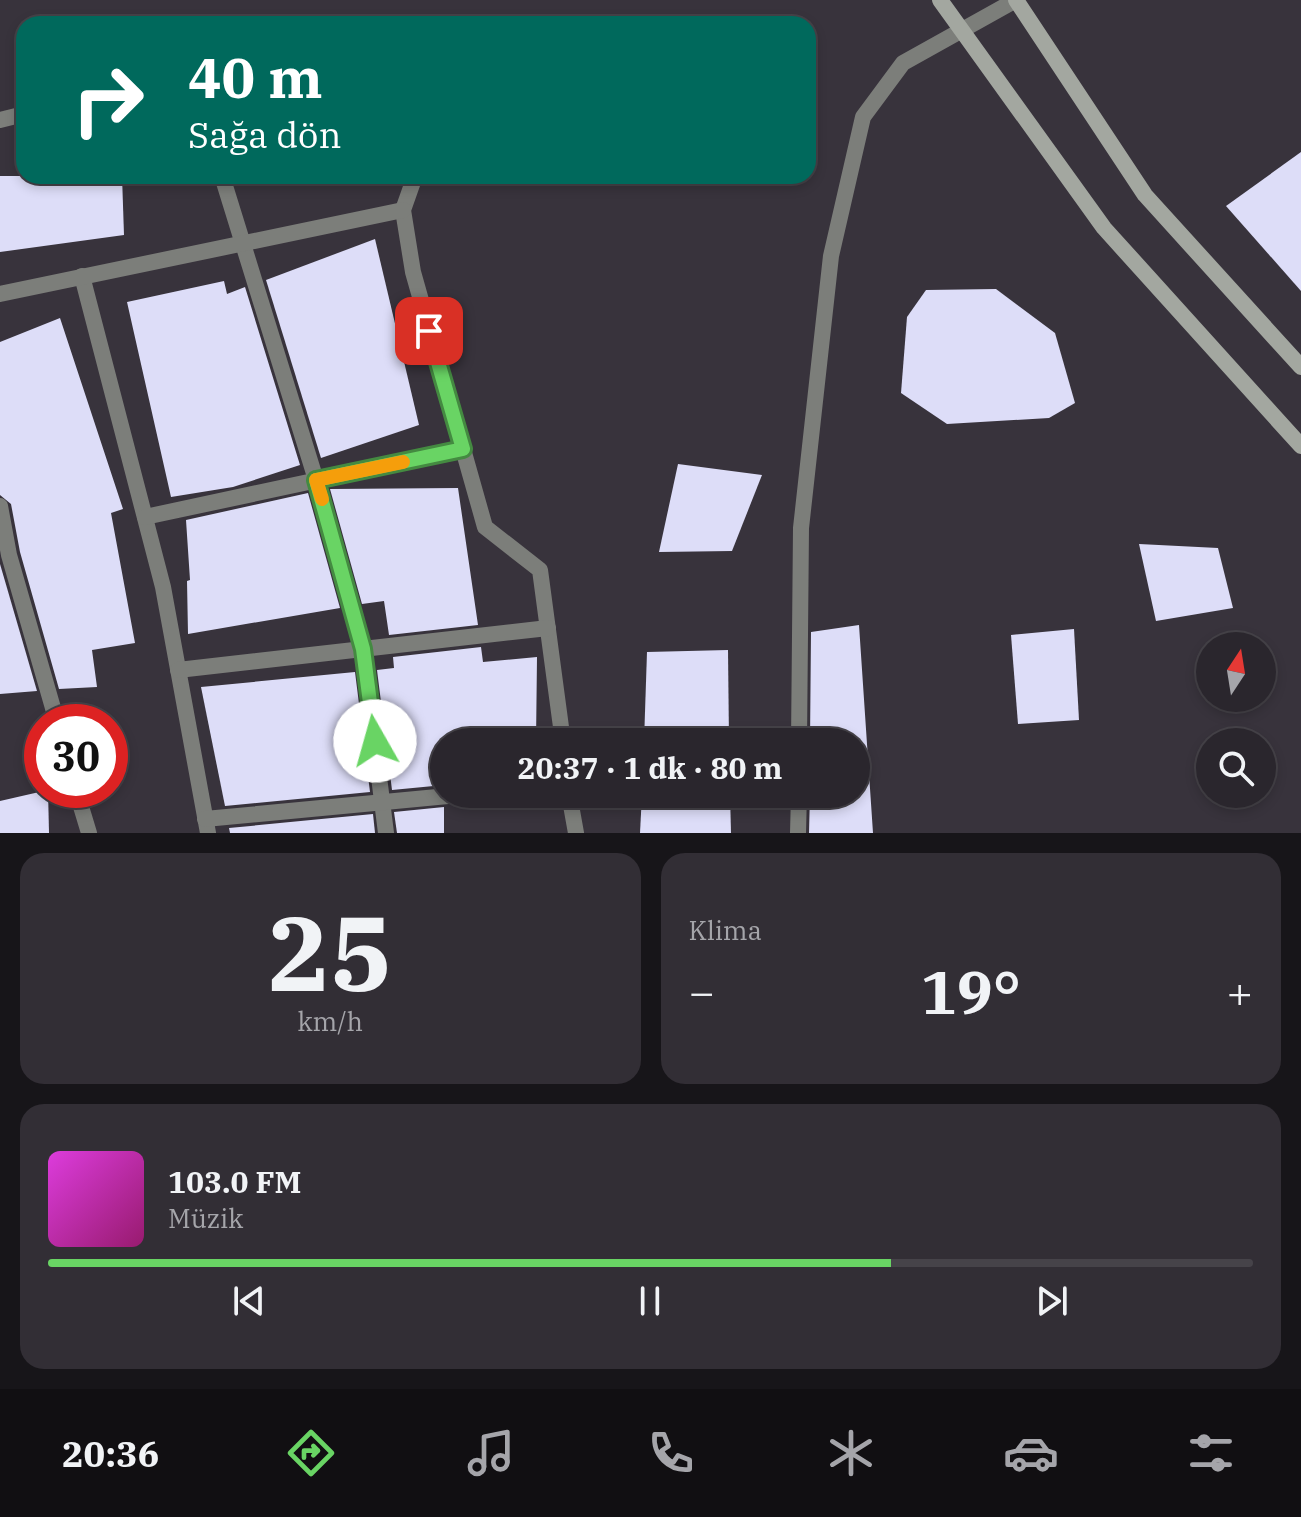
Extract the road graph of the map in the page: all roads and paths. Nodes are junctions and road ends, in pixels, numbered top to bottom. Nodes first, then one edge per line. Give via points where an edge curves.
1 (940, 0) edge
2 (1016, 0) edge
3 (962, 32) junction
4 (225, 184) edge
5 (412, 184) edge
6 (403, 210) junction
7 (244, 243) junction
8 (82, 276) junction
9 (0, 294) edge
10 (1301, 367) edge
11 (1301, 446) edge
12 (463, 449) junction
13 (316, 480) junction
14 (0, 506) edge
15 (145, 517) junction
16 (548, 628) junction
17 (363, 649) junction
18 (178, 670) junction
19 (52, 704) edge
20 (561, 728) edge
21 (799, 728) edge
22 (430, 798) edge
23 (382, 802) junction
24 (81, 808) edge
25 (572, 808) edge
26 (799, 808) edge
27 (207, 826) edge
28 (89, 833) edge
29 (386, 833) edge
30 (576, 833) edge
31 (798, 833) edge

1 - 3 main road
2 - 3 street
2 - 10 main road via 1145,195
3 - 11 main road via 1104,228
3 - 21 street via 903,63 863,117 831,256 801,528
4 - 7 street
5 - 6 street
6 - 7 street
6 - 12 street via 413,272
7 - 8 street
7 - 13 street
8 - 9 street
8 - 15 street
12 - 13 street
12 - 16 street via 485,527 540,570
13 - 15 street
13 - 17 street
14 - 19 street
15 - 18 street
16 - 17 street
16 - 20 street
17 - 18 street
17 - 23 street
18 - 27 street
22 - 23 street
23 - 27 street
23 - 29 street
24 - 28 street
25 - 30 street
26 - 31 street

